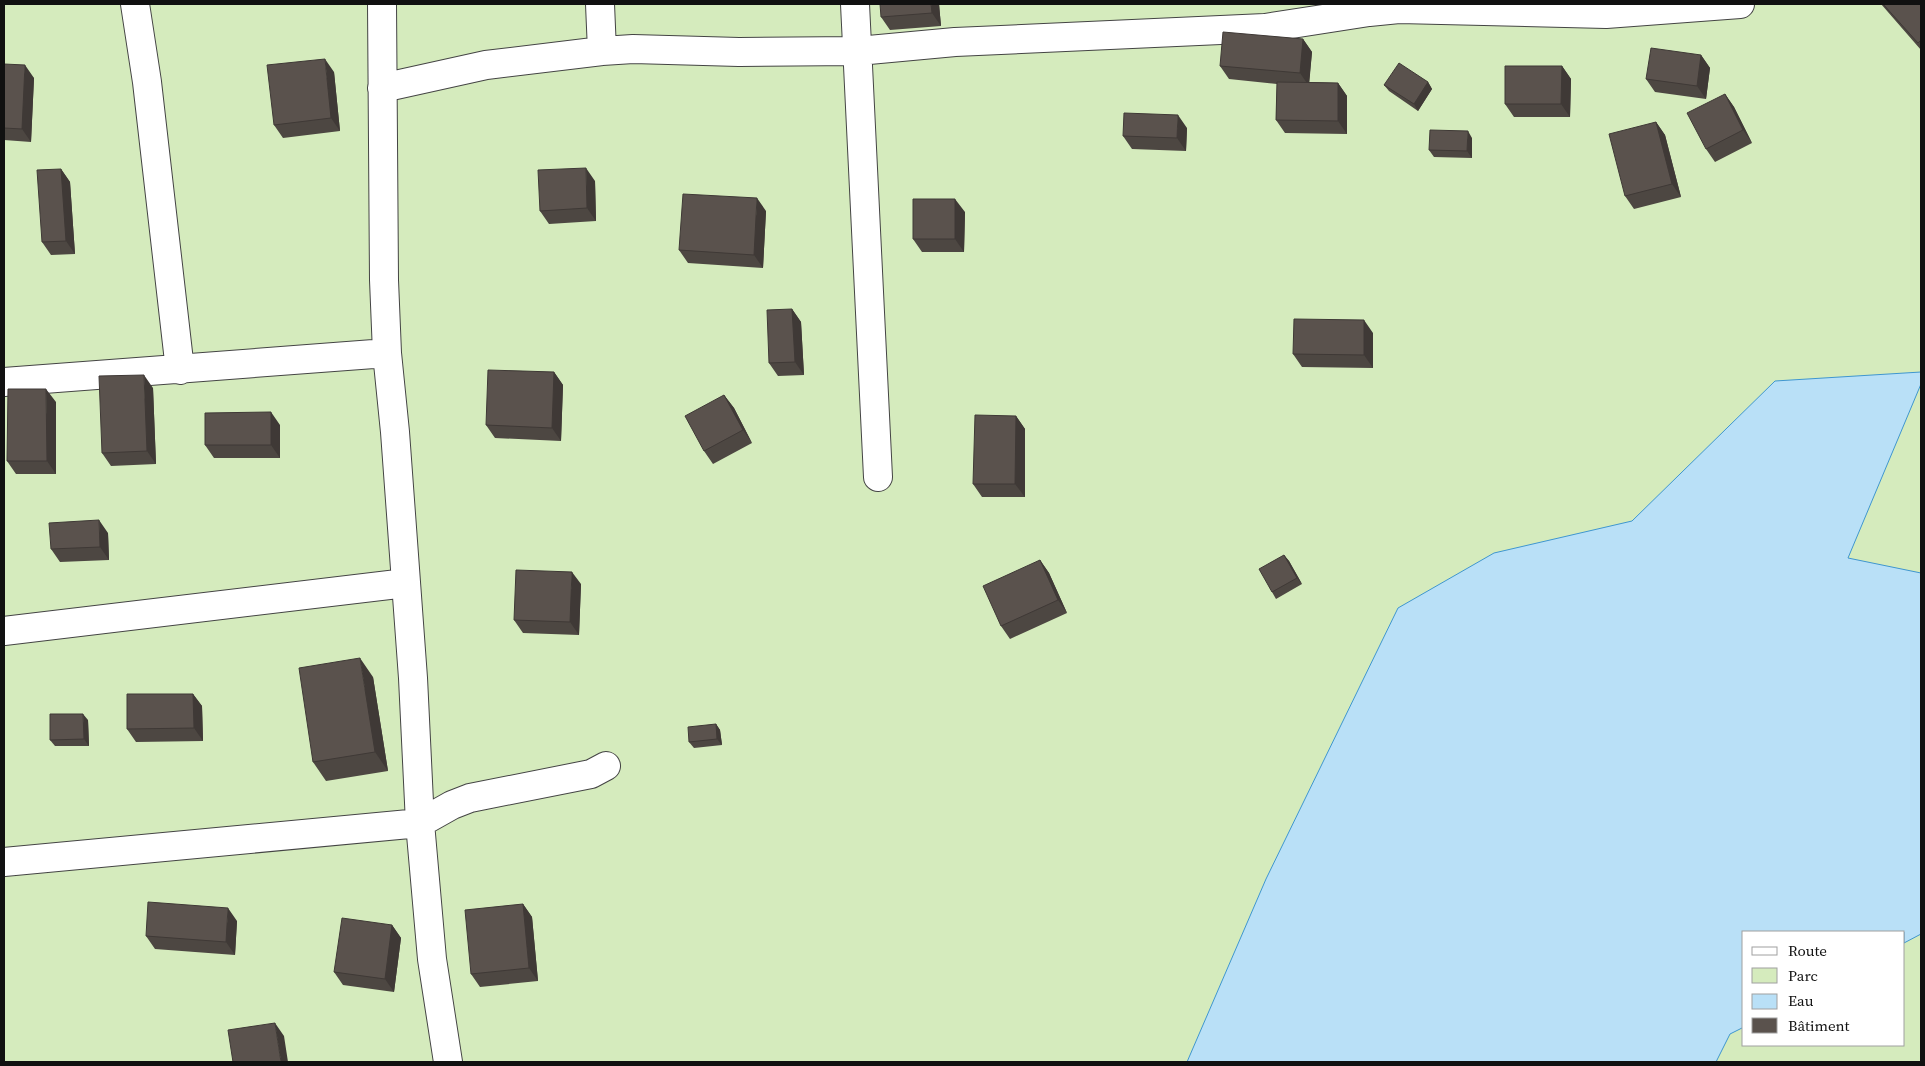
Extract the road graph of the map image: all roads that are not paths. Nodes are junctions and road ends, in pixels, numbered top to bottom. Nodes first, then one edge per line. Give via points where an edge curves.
1 (135, 4) edge
2 (382, 4) edge
3 (600, 4) edge
4 (855, 4) edge
5 (1740, 4) edge
6 (1368, 8) edge
7 (858, 50) junction
8 (602, 51) junction
9 (382, 88) junction
10 (387, 353) junction
11 (180, 370) junction
12 (4, 382) edge
13 (878, 477) dead end
14 (406, 583) junction
15 (4, 631) edge
16 (606, 766) dead end
17 (420, 824) junction
18 (4, 862) edge
19 (448, 1062) edge

1 - 11 street
2 - 9 street
3 - 8 street
4 - 7 street
5 - 6 street via 1606,14
6 - 7 street via 1264,28 955,42
7 - 8 street via 739,52 634,48
7 - 13 street
8 - 9 street via 486,64
9 - 10 street
10 - 11 street
10 - 14 street
11 - 12 street
14 - 15 street
14 - 17 street
16 - 17 street via 591,774 470,798
17 - 18 street
17 - 19 street via 432,959

